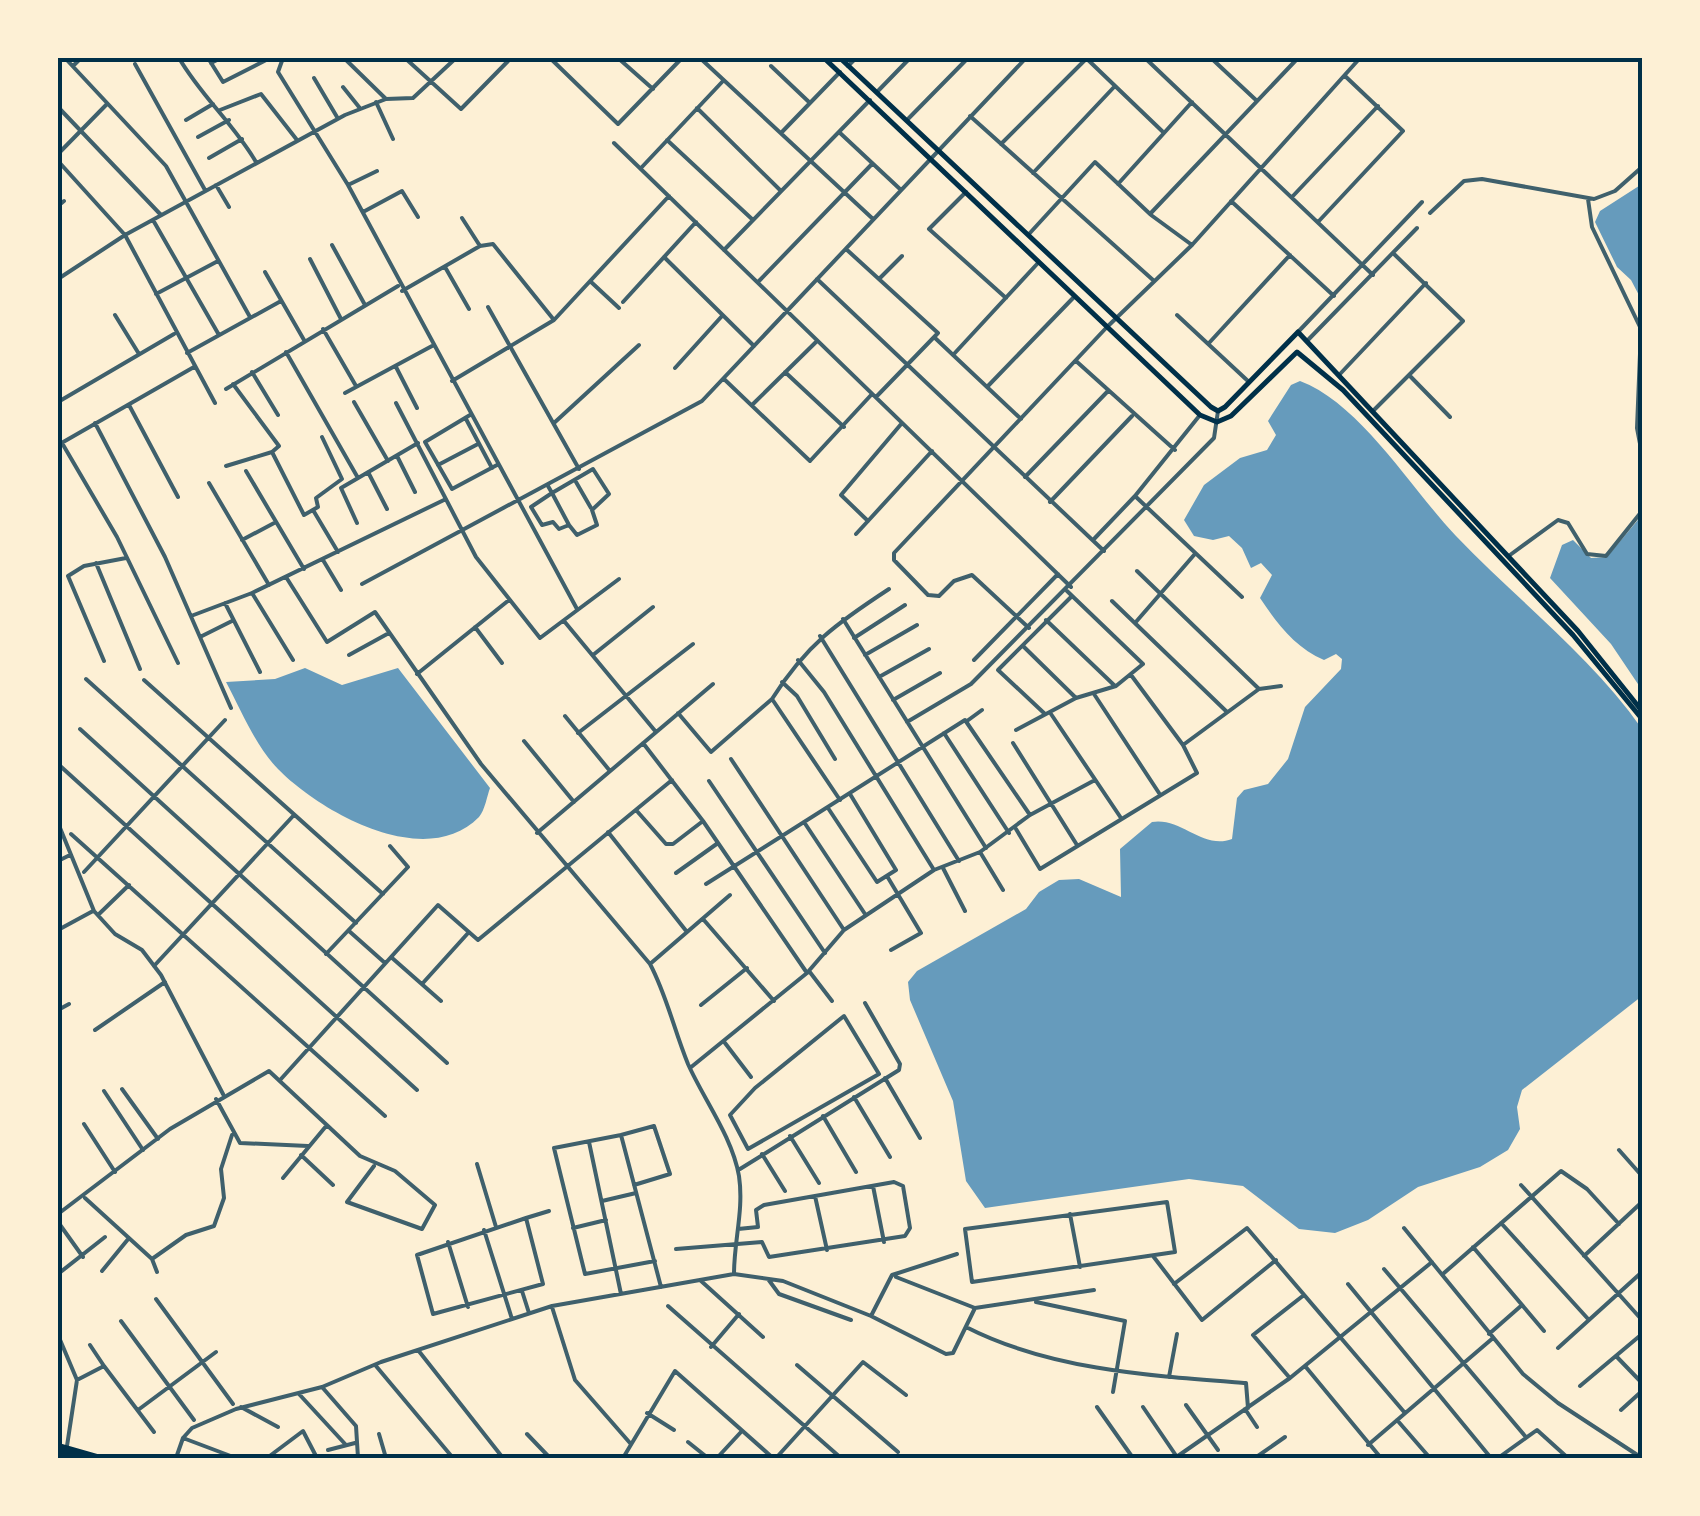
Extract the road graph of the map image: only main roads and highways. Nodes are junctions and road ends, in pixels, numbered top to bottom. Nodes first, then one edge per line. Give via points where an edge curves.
1 (824, 58) edge
2 (840, 58) edge
3 (1288, 342) junction
4 (1306, 342) junction
5 (1296, 352) junction
6 (1642, 715) edge
7 (61, 1448) edge
8 (74, 1456) edge
9 (86, 1458) edge
10 (100, 1458) edge

1 - 5 main road via 1200,414 1217,422 1232,416
2 - 3 main road via 1218,411
3 - 4 main road via 1298,332
3 - 5 main road
4 - 5 main road
4 - 6 main road via 1613,672
5 - 6 main road via 1343,390
7 - 8 main road
7 - 10 main road
8 - 9 main road

